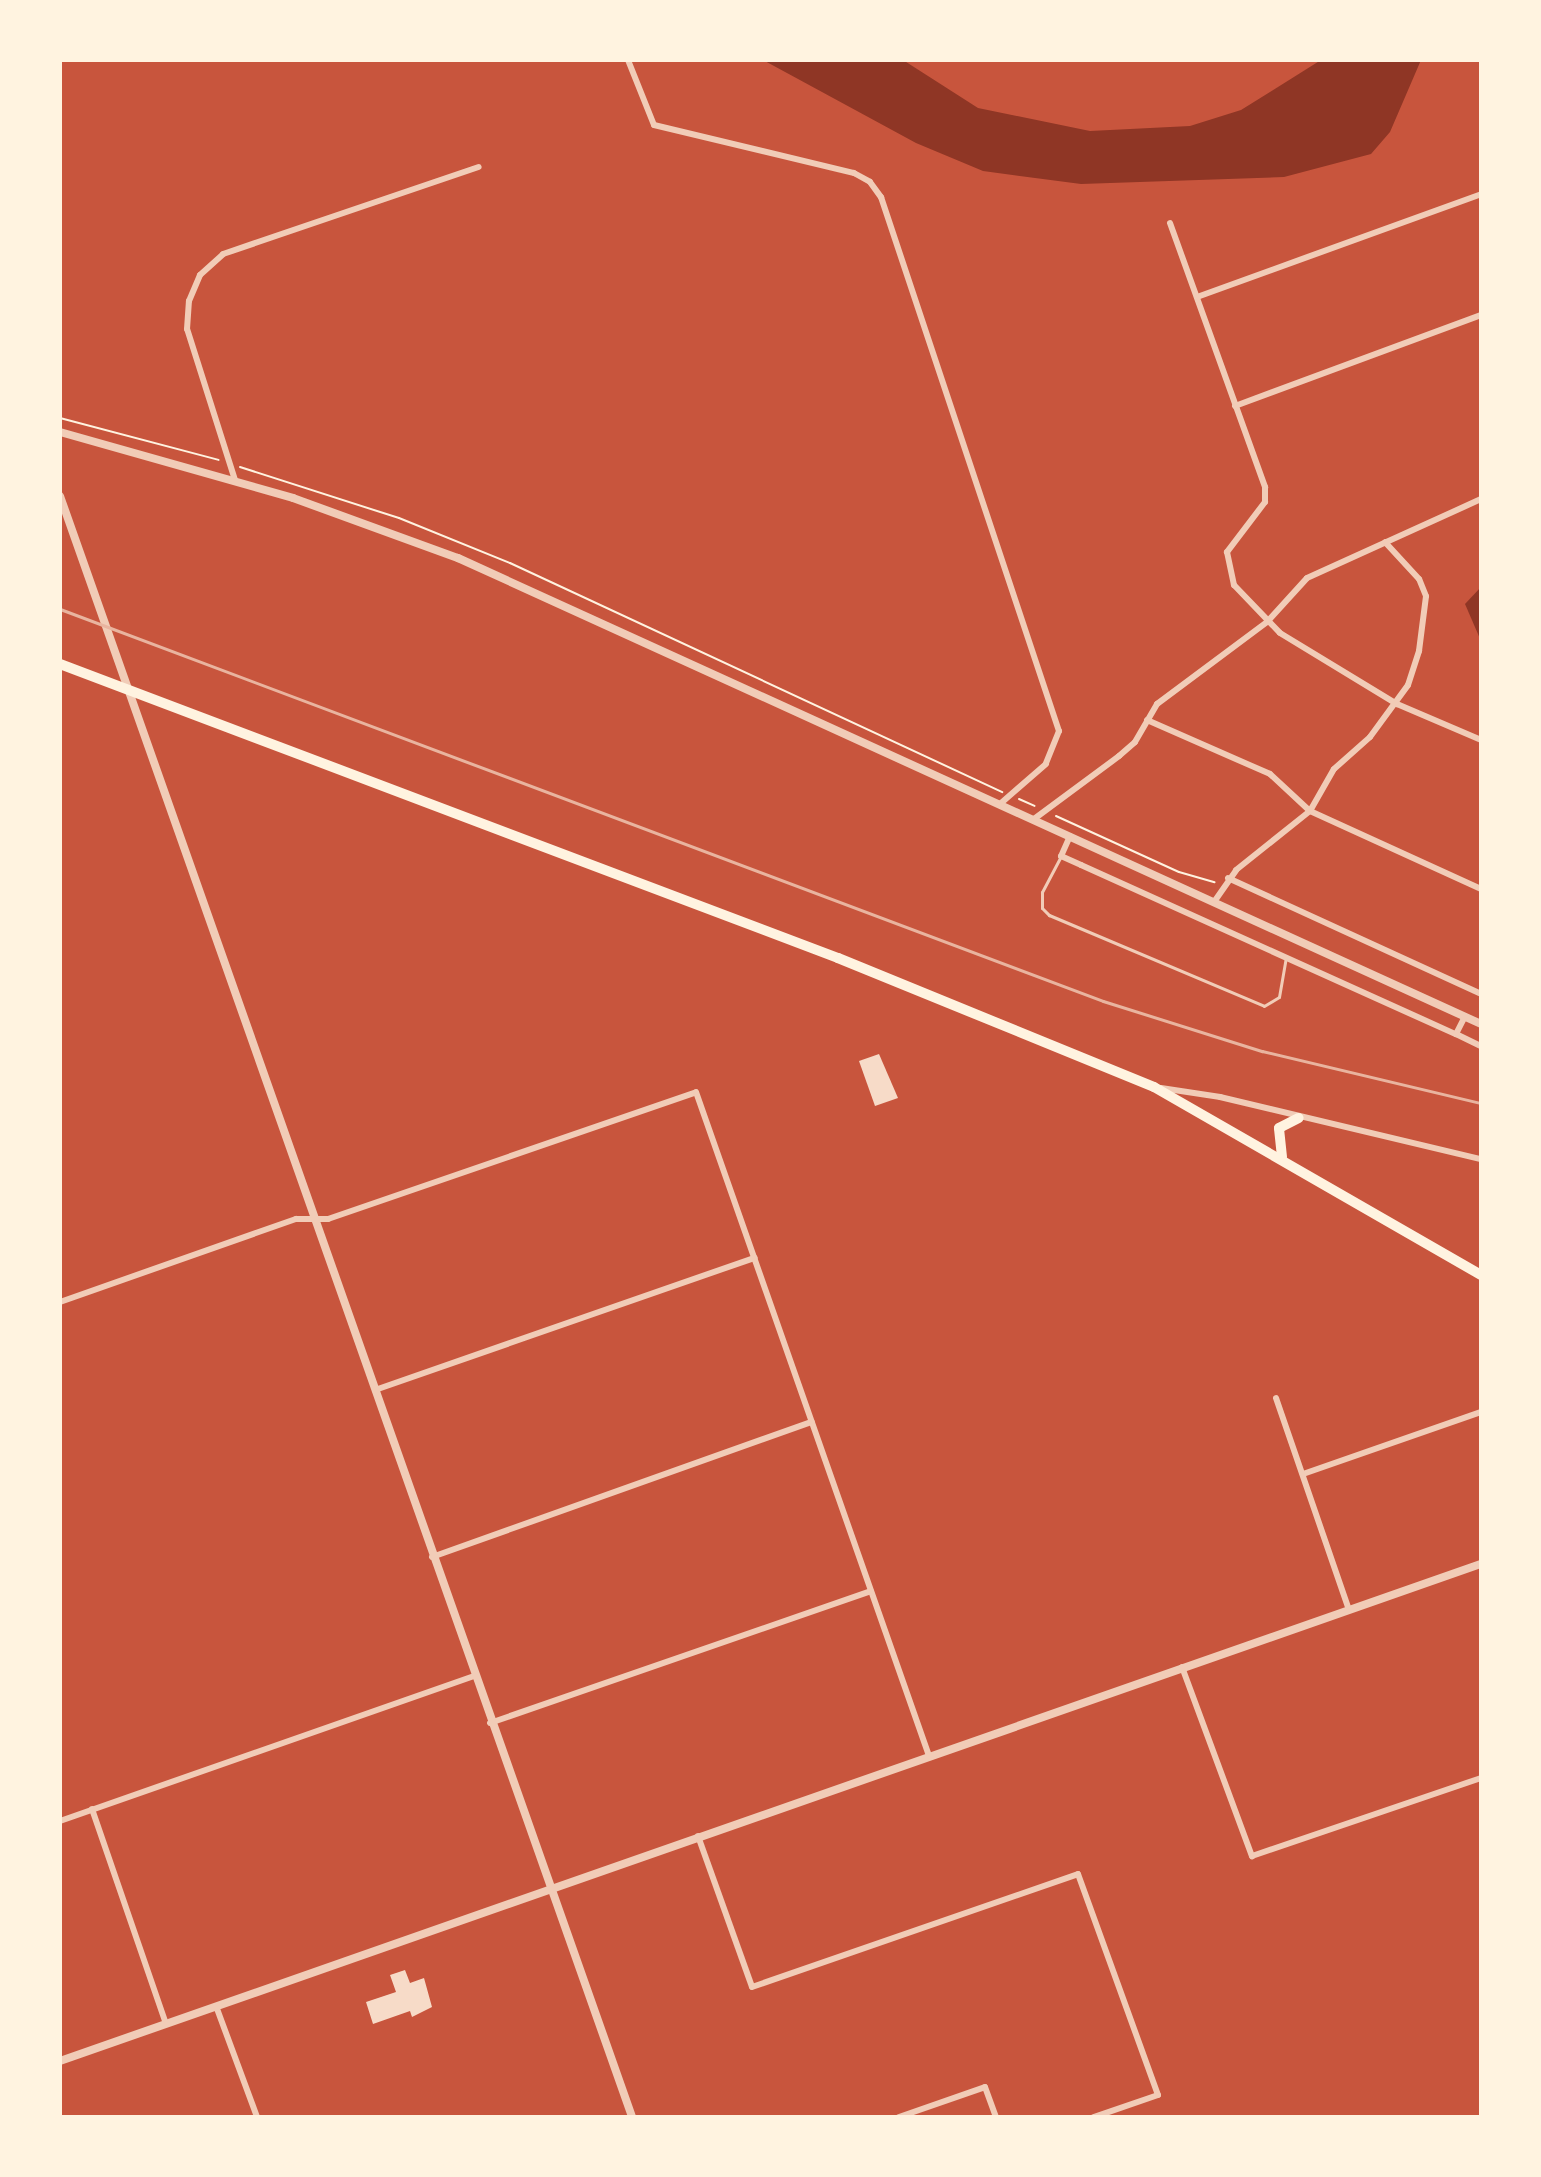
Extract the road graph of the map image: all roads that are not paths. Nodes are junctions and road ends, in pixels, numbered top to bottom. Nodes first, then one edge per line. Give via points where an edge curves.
1 (628, 60) edge
2 (479, 167) dead end
3 (1481, 194) edge
4 (1170, 223) dead end
5 (1197, 297) junction
6 (1481, 315) edge
7 (1235, 406) junction
8 (60, 432) edge
9 (235, 480) junction
10 (60, 496) edge
11 (1481, 499) edge
12 (1385, 542) junction
13 (1267, 622) junction
14 (60, 664) edge
15 (127, 690) junction
16 (1397, 704) junction
17 (1147, 720) junction
18 (1481, 740) edge
19 (1000, 804) junction
20 (1310, 811) junction
21 (1034, 819) junction
22 (1070, 836) junction
23 (1061, 856) junction
24 (1228, 878) junction
25 (1481, 889) edge
26 (1214, 902) junction
27 (1264, 925) junction
28 (1256, 942) junction
29 (1286, 956) junction
30 (1481, 994) edge
31 (1465, 1016) junction
32 (1481, 1024) edge
33 (1456, 1034) junction
34 (1481, 1046) edge
35 (1154, 1087) junction
36 (1299, 1118) junction
37 (1282, 1157) junction
38 (1481, 1159) edge
39 (315, 1219) junction
40 (755, 1258) junction
41 (1481, 1275) edge
42 (60, 1302) edge
43 (375, 1390) junction
44 (1276, 1398) dead end
45 (1481, 1412) edge
46 (812, 1422) junction
47 (1303, 1474) junction
48 (432, 1557) junction
49 (1481, 1564) edge
50 (871, 1591) junction
51 (1349, 1610) junction
52 (1182, 1667) junction
53 (473, 1676) junction
54 (490, 1723) junction
55 (929, 1756) junction
56 (1481, 1778) edge
57 (92, 1809) junction
58 (60, 1821) edge
59 (698, 1836) junction
60 (548, 1888) junction
61 (216, 2006) junction
62 (166, 2024) junction
63 (60, 2061) edge
64 (257, 2117) edge
65 (632, 2117) edge
66 (899, 2117) edge
67 (996, 2117) edge
68 (1094, 2117) edge

1 - 19 street via 654,125 854,173 881,197 1059,731 1046,764
2 - 9 street via 223,254 200,275 190,298 187,329
3 - 5 street
4 - 5 street
5 - 7 street
6 - 7 street
7 - 13 street via 1266,496 1230,543 1226,565 1241,595
8 - 9 street
9 - 19 street via 458,558
10 - 15 street
11 - 12 street
12 - 13 street via 1307,578
12 - 16 street via 1419,579 1427,604 1415,665
13 - 16 street
13 - 17 street via 1166,696
14 - 15 highway
15 - 35 highway via 838,958
15 - 39 street
16 - 18 street
16 - 20 street via 1334,769
17 - 20 street via 1270,774
17 - 21 street via 1119,756
19 - 21 street
20 - 24 street
20 - 25 street
21 - 22 street
22 - 23 street
22 - 26 street
23 - 28 street
23 - 29 lane via 1042,892 1042,908 1049,915 1264,1006 1279,997
24 - 26 street
24 - 30 street
26 - 27 street
27 - 28 street
27 - 31 street
28 - 29 street
29 - 33 street
31 - 32 street
31 - 33 street
33 - 34 street
35 - 36 street via 1220,1097
35 - 37 highway
36 - 37 highway via 1279,1128
36 - 38 street
37 - 41 highway
39 - 40 street via 328,1219 696,1092
39 - 42 street via 296,1219
39 - 43 street
40 - 43 street
40 - 46 street
43 - 48 street
44 - 47 street
45 - 47 street
46 - 48 street
46 - 50 street
47 - 51 street
48 - 53 street
49 - 51 street
50 - 54 street
50 - 55 street
51 - 52 street
52 - 55 street
52 - 56 street via 1252,1856
53 - 54 street
53 - 57 street
54 - 60 street
55 - 59 street
57 - 58 street
57 - 62 street
59 - 60 street
59 - 68 street via 752,1987 1078,1874 1158,2095
60 - 61 street
60 - 65 street
61 - 62 street
61 - 64 street
62 - 63 street
66 - 67 street via 985,2087

